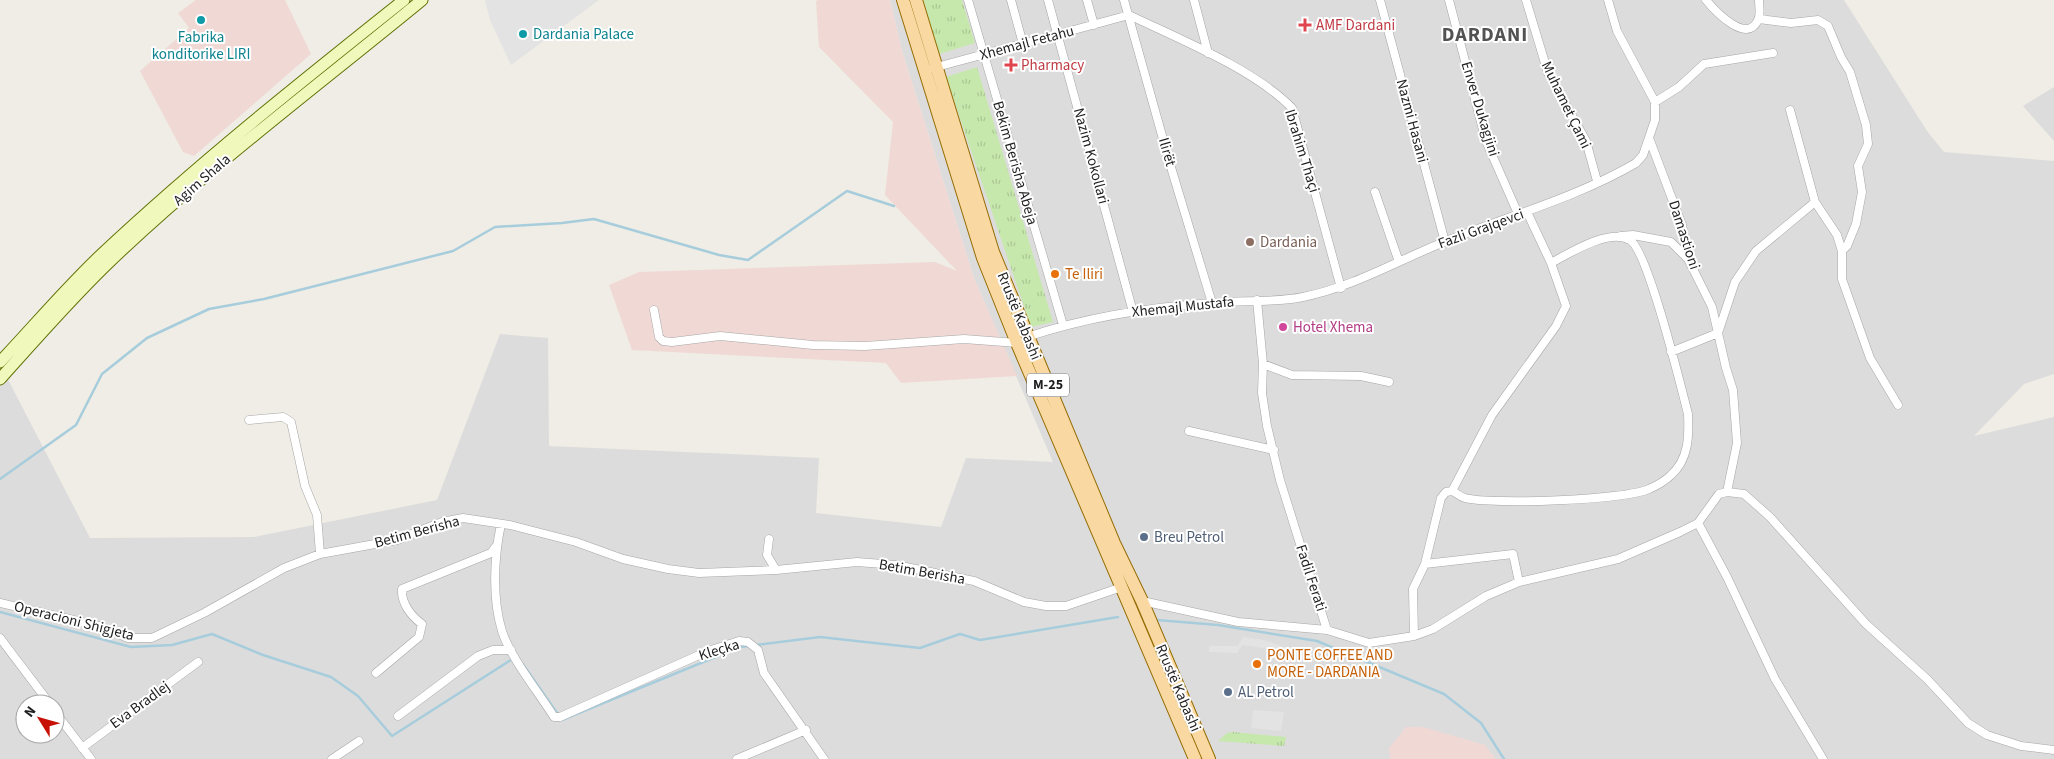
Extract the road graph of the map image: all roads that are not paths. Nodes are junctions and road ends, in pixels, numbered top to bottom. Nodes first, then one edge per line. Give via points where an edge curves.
1 (404, 0) edge
2 (422, 0) edge
3 (903, 0) edge
4 (916, 0) edge
5 (968, 0) edge
6 (1011, 0) edge
7 (1048, 0) edge
8 (1087, 0) edge
9 (1124, 0) edge
10 (1194, 0) edge
11 (1380, 0) edge
12 (1450, 0) edge
13 (1526, 0) edge
14 (1608, 0) edge
15 (1706, 0) edge
16 (1759, 0) edge
17 (1128, 15) junction
18 (1759, 19) junction
19 (1094, 25) junction
20 (1058, 35) junction
21 (1023, 44) junction
22 (1208, 53) junction
23 (1773, 53) dead end
24 (983, 55) junction
25 (930, 69) junction
26 (1655, 102) junction
27 (1790, 110) dead end
28 (1649, 138) junction
29 (1597, 181) junction
30 (1375, 192) dead end
31 (1815, 202) junction
32 (1527, 212) junction
33 (1518, 216) junction
34 (1616, 237) junction
35 (1445, 242) junction
36 (1842, 251) junction
37 (1688, 259) junction
38 (1399, 262) junction
39 (1552, 263) junction
40 (1341, 288) junction
41 (1257, 300) junction
42 (1212, 303) junction
43 (654, 310) dead end
44 (1133, 312) junction
45 (1062, 325) junction
46 (1718, 332) junction
47 (1022, 340) junction
48 (1671, 352) junction
49 (0, 362) edge
50 (1263, 364) junction
51 (0, 379) edge
52 (1389, 382) dead end
53 (1898, 405) dead end
54 (249, 420) dead end
55 (1189, 431) dead end
56 (1274, 450) junction
57 (1452, 491) junction
58 (1727, 492) junction
59 (501, 524) junction
60 (1698, 524) junction
61 (769, 539) dead end
62 (496, 545) junction
63 (320, 554) junction
64 (1425, 564) junction
65 (776, 570) junction
66 (1519, 582) junction
67 (1122, 587) junction
68 (1142, 601) junction
69 (0, 603) edge
70 (174, 626) joint
71 (1327, 630) junction
72 (1414, 636) junction
73 (0, 638) edge
74 (511, 650) junction
75 (198, 662) dead end
76 (376, 673) dead end
77 (42, 694) edge
78 (398, 716) dead end
79 (65, 725) edge
80 (806, 730) junction
81 (359, 741) dead end
82 (82, 748) junction
83 (2054, 750) edge
84 (91, 759) edge
85 (332, 759) edge
86 (737, 759) edge
87 (824, 759) edge
88 (1195, 759) edge
89 (1209, 759) edge
90 (1823, 759) edge

1 - 49 main road, Agim Shala via 300,82 157,204 100,256
2 - 51 main road, Agim Shala via 164,213 105,266
3 - 25 main road, Rrustë Kabashi / M-25
4 - 25 main road, Rrustë Kabashi / M-25
5 - 24 street, Bekim Berisha Abeja
6 - 21 street
7 - 20 street, Nazim Kokollari
8 - 19 street
9 - 17 street, Ilirët
10 - 22 street
11 - 35 street, Nazmi Hasani
12 - 33 street, Enver Dukagjini via 1486,140
13 - 29 street, Muhamet Çami via 1548,73 1586,141
14 - 26 street via 1617,31
15 - 18 street via 1737,28 1747,29
16 - 18 street
17 - 19 street, Xhemajl Fetahu
17 - 22 street, Ibrahim Thaçi
17 - 42 street, Ilirët
18 - 36 street via 1791,23 1818,20 1828,26 1850,72 1866,125 1868,144 1858,166 1862,192 1856,224
19 - 20 street, Xhemajl Fetahu
20 - 21 street, Xhemajl Fetahu
20 - 44 street, Nazim Kokollari
21 - 24 street, Xhemajl Fetahu
22 - 40 street, Ibrahim Thaçi via 1276,92 1292,108
23 - 26 street via 1704,64 1679,87
24 - 25 street, Xhemajl Fetahu
24 - 45 street, Bekim Berisha Abeja
25 - 47 main road, Rrustë Kabashi / M-25
26 - 28 street, Fazli Grajqevci via 1655,120
27 - 31 street
28 - 29 street, Fazli Grajqevci via 1636,163
28 - 37 street, Damastioni via 1682,225
29 - 32 street, Fazli Grajqevci
30 - 38 street
31 - 36 street via 1837,235
31 - 46 street via 1756,251 1735,282
32 - 33 street, Fazli Grajqevci
32 - 39 street
33 - 35 street, Fazli Grajqevci
34 - 37 street via 1633,235 1671,242
34 - 39 street via 1601,240
34 - 48 street via 1630,240 1638,248
35 - 38 street, Fazli Grajqevci
36 - 53 street via 1842,279 1870,358
37 - 46 street, Damastioni via 1712,307
38 - 40 street, Fazli Grajqevci
39 - 57 street via 1566,306 1556,326 1492,416
40 - 41 street, Xhemajl Mustafa via 1301,298
41 - 42 street, Xhemajl Mustafa
41 - 50 street, Fadil Ferati
42 - 44 street, Xhemajl Mustafa
43 - 47 street via 659,337 672,342 720,336 813,345 865,346 964,339
44 - 45 street, Xhemajl Mustafa
45 - 47 street, Xhemajl Mustafa
46 - 48 street
46 - 58 street, Damastioni via 1733,390 1737,443
47 - 67 main road, Rrustë Kabashi / M-25
47 - 68 main road, Rrustë Kabashi / M-25
48 - 57 street via 1688,414 1690,438 1684,458 1672,475 1648,490 1603,498 1498,500 1464,498
50 - 52 street via 1292,375 1361,376
50 - 56 street, Fadil Ferati via 1262,393
54 - 63 street via 284,417 290,422 305,486 317,515
55 - 56 street
56 - 71 street, Fadil Ferati via 1280,480
57 - 64 street via 1441,498
58 - 60 street via 1718,494
58 - 83 street via 1744,494 1770,517 1866,624 1927,679 1968,723 1988,735 2021,746
59 - 62 street
59 - 63 street, Betim Berisha via 454,519 397,540
59 - 65 street, Betim Berisha via 668,569 700,573
60 - 66 street, Fadil Ferati via 1618,559
60 - 90 street via 1727,577 1775,680
61 - 65 street via 767,555
62 - 74 street via 497,602 502,632
62 - 76 street via 491,552 402,589 407,608 422,624 422,630 419,637
63 - 70 street, Betim Berisha via 284,568
64 - 66 street via 1512,554
64 - 72 street via 1413,589
65 - 67 street, Betim Berisha via 857,562 896,565 974,581 1024,602 1046,606 1066,606
66 - 72 street, Fadil Ferati via 1486,596 1433,629
67 - 88 main road, Rrustë Kabashi / M-25
68 - 71 street via 1238,622
68 - 89 main road, Rrustë Kabashi / M-25
69 - 70 street, Operacioni Shigjeta via 99,626 128,638 152,638
71 - 72 street, Fadil Ferati via 1369,643
73 - 77 street
74 - 78 street via 493,650 478,656
74 - 80 street, Kleçka via 554,717 560,717 708,651 739,641 754,644 764,673
75 - 82 street, Eva Bradlej
79 - 82 street
80 - 86 street
80 - 87 street, Kleçka
81 - 85 street
82 - 84 street

